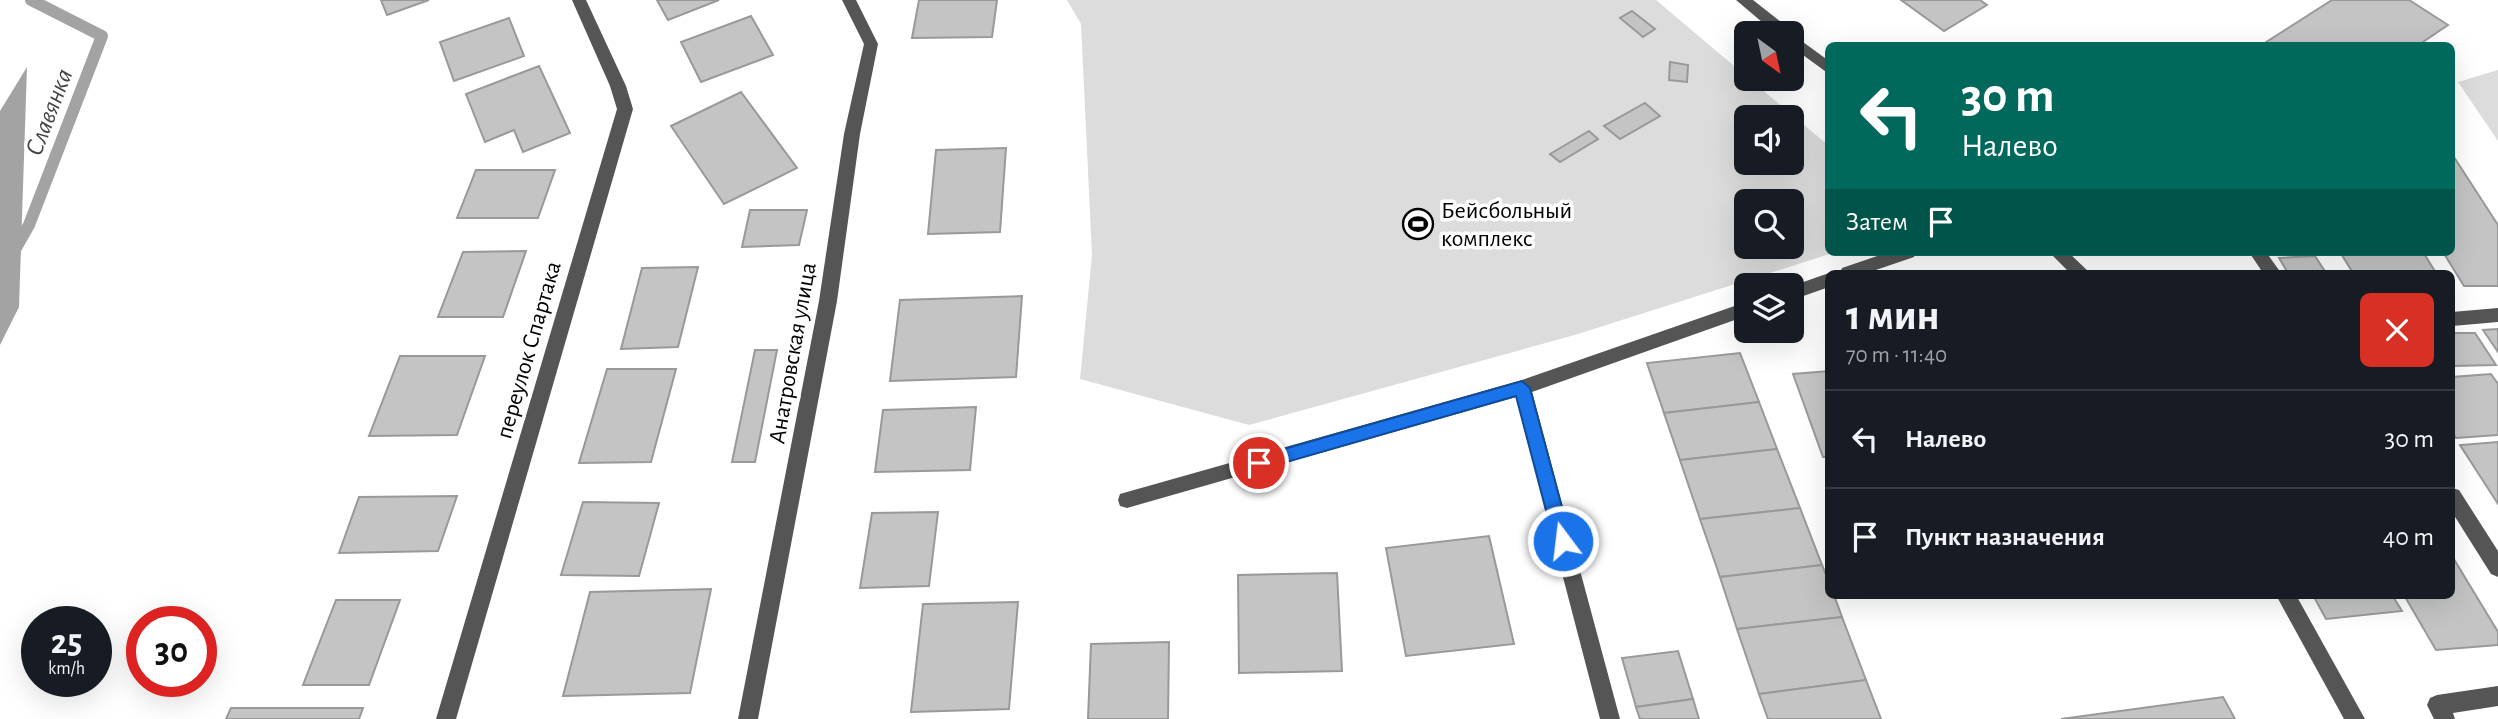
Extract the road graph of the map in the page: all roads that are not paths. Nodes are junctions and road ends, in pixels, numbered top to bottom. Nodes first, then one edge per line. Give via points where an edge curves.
1 (579, 0) edge
2 (849, 0) edge
3 (1743, 0) edge
4 (1769, 21) edge
5 (1804, 49) edge
6 (1825, 66) edge
7 (1897, 256) edge
8 (2062, 256) edge
9 (2260, 256) edge
10 (1857, 270) edge
11 (2078, 270) edge
12 (2271, 270) edge
13 (1825, 281) edge
14 (1804, 289) edge
15 (1734, 313) edge
16 (2498, 315) edge
17 (2455, 319) edge
18 (1522, 388) junction
19 (1127, 500) dead end
20 (2455, 501) edge
21 (2498, 568) edge
22 (2288, 599) edge
23 (2498, 695) edge
24 (446, 719) edge
25 (748, 719) edge
26 (1610, 719) edge
27 (2355, 719) edge
28 (2445, 719) edge

1 - 24 street, переулок Спартака via 625,109
2 - 25 street, Анатровская улица via 871,44 852,134 828,301
3 - 4 street
5 - 6 street
7 - 10 street
8 - 11 street
9 - 12 street
13 - 14 street
15 - 18 street
16 - 17 street
18 - 19 street
18 - 26 street
20 - 21 street
22 - 27 street
23 - 28 street via 2437,705

